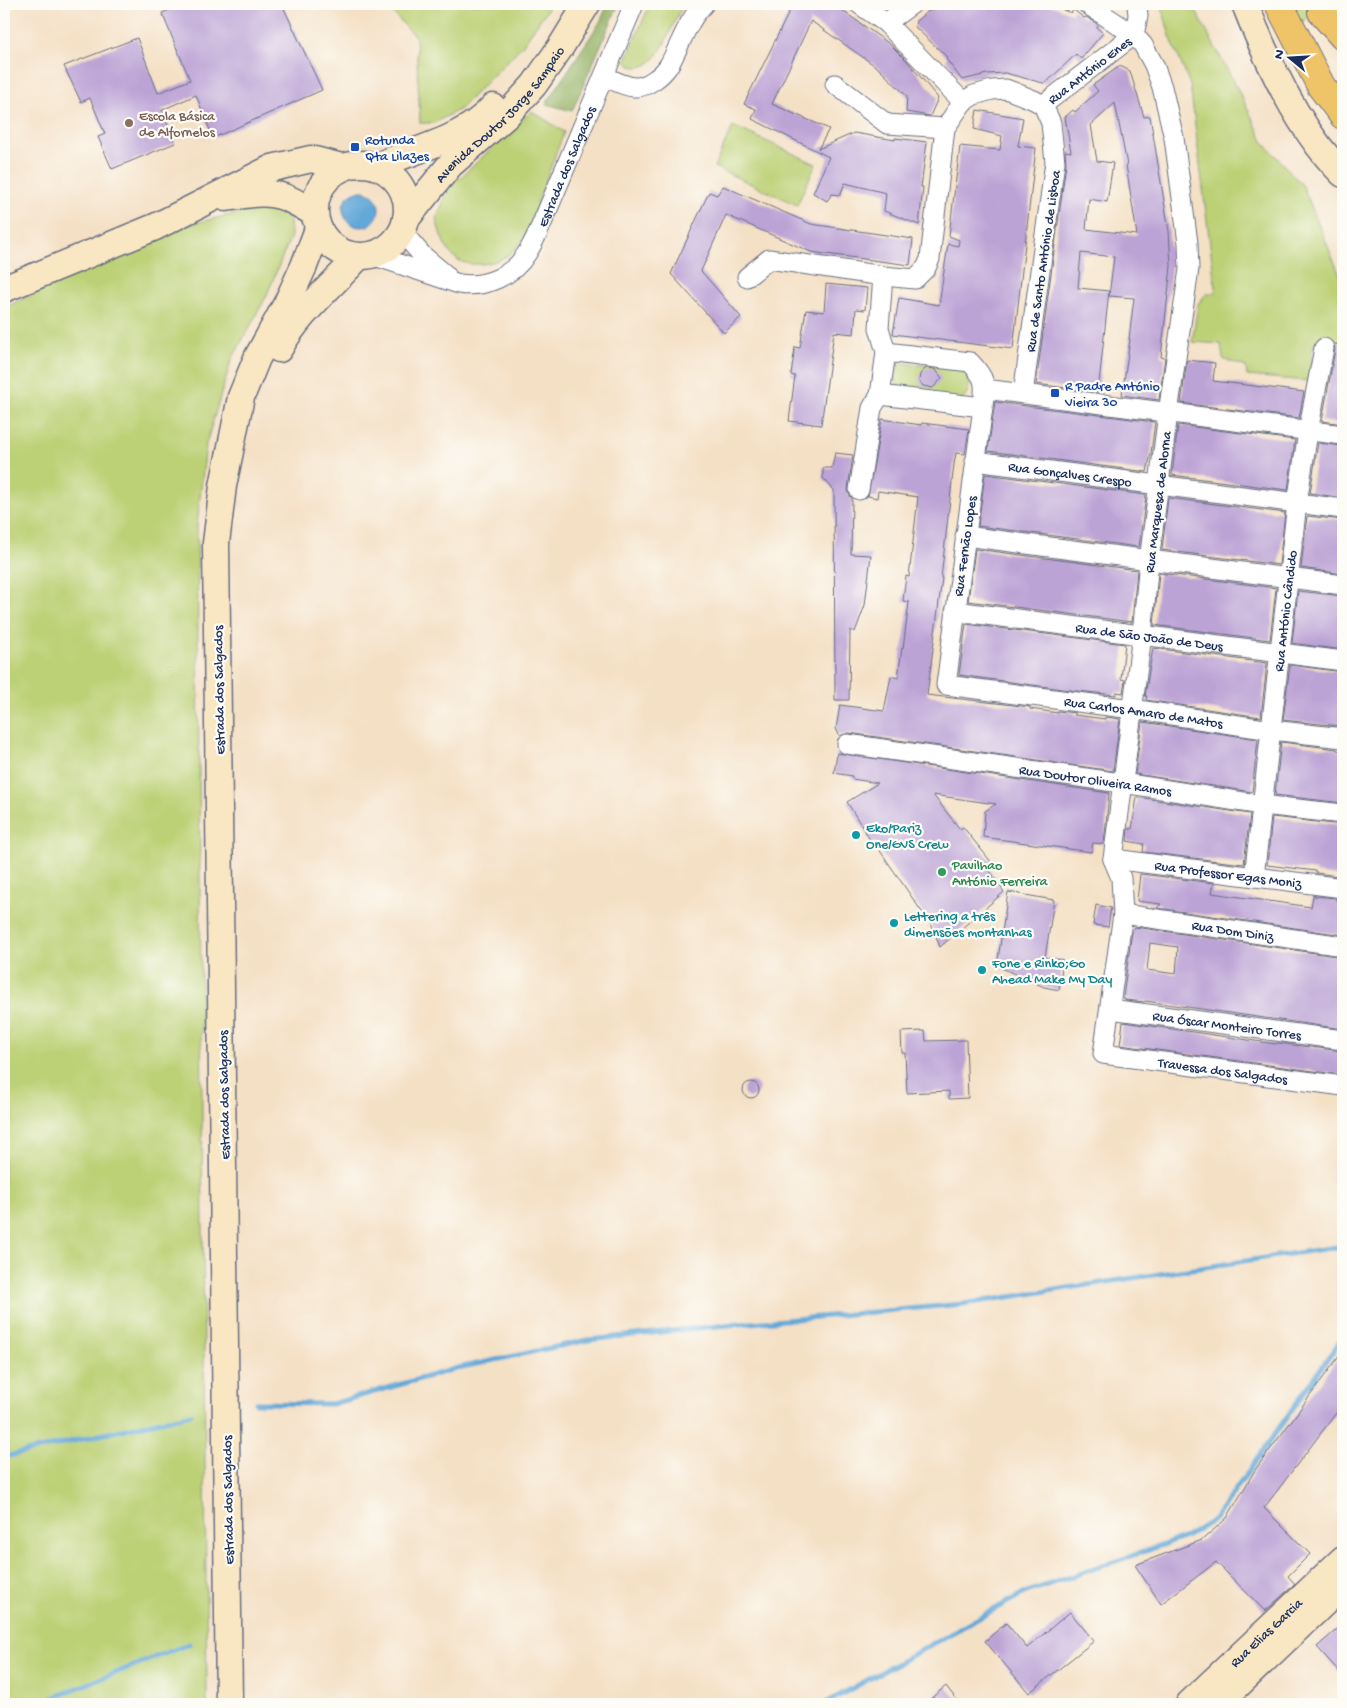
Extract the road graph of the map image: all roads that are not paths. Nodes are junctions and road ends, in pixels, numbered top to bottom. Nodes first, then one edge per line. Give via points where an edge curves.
1 (569, 4) edge
2 (587, 4) edge
3 (634, 4) edge
4 (704, 4) edge
5 (859, 4) edge
6 (912, 4) edge
7 (1087, 4) edge
8 (1137, 4) edge
9 (1245, 4) edge
10 (1279, 4) edge
11 (1322, 12) dead end
12 (886, 23) junction
13 (1134, 35) junction
14 (1343, 36) edge
15 (604, 76) junction
16 (835, 84) dead end
17 (962, 102) junction
18 (1043, 105) junction
19 (1343, 116) edge
20 (945, 128) junction
21 (377, 166) junction
22 (342, 167) junction
23 (1336, 167) edge
24 (1343, 192) edge
25 (208, 201) junction
26 (316, 221) junction
27 (404, 226) junction
28 (365, 256) junction
29 (883, 276) junction
30 (747, 277) dead end
31 (459, 284) junction
32 (4, 289) edge
33 (1324, 348) dead end
34 (886, 352) junction
35 (983, 391) junction
36 (1024, 394) junction
37 (880, 395) junction
38 (1168, 413) junction
39 (1308, 432) junction
40 (1343, 436) edge
41 (975, 461) junction
42 (1159, 485) junction
43 (223, 486) junction
44 (858, 490) dead end
45 (1297, 503) junction
46 (1343, 509) edge
47 (965, 536) junction
48 (1149, 560) junction
49 (1288, 578) junction
50 (1343, 585) edge
51 (955, 611) junction
52 (1142, 635) junction
53 (1280, 653) junction
54 (1343, 661) edge
55 (946, 685) joint
56 (1132, 709) junction
57 (1271, 730) junction
58 (1343, 738) edge
59 (847, 744) dead end
60 (1122, 784) junction
61 (1262, 804) junction
62 (1343, 814) edge
63 (1112, 858) junction
64 (1254, 877) junction
65 (1343, 888) edge
66 (1123, 914) junction
67 (1343, 946) edge
68 (1110, 1009) junction
69 (1343, 1040) edge
70 (1343, 1086) edge
71 (1343, 1559) edge
72 (1343, 1585) edge
73 (229, 1704) edge
74 (1188, 1704) edge
75 (1218, 1704) edge

1 - 21 main road, Avenida Doutor Jorge Sampaio via 541,48 486,115 460,132
2 - 27 main road, Avenida Doutor Jorge Sampaio via 534,85 505,117 450,165
3 - 15 street, Estrada dos Salgados
4 - 15 street via 688,25 668,66 655,79 635,87
5 - 12 street
6 - 12 street
7 - 13 street
8 - 13 street
9 - 23 main road via 1283,90
10 - 19 highway via 1321,86
11 - 14 highway
12 - 17 street
13 - 18 street, Rua António Enes
13 - 38 street, Rua Marquesa de Alorna via 1154,65 1162,87 1174,138 1187,222 1189,269
15 - 31 street, Estrada dos Salgados via 527,254 514,270 495,280 472,286
16 - 20 street via 887,124
17 - 18 street via 992,90 1006,90
17 - 20 street
18 - 36 street, Rua de Santo António de Lisboa via 1051,123 1055,162
20 - 29 street via 930,259 914,279
21 - 22 main road via 366,163
21 - 27 main road via 398,182 406,200
22 - 25 main road via 311,158 280,165
22 - 26 main road via 321,186 315,199
23 - 24 main road
25 - 26 main road via 270,194 286,198
25 - 32 main road via 155,228
26 - 28 main road via 325,240 334,249
26 - 43 main road, Estrada dos Salgados via 304,266 257,358 241,398
27 - 28 main road via 394,242 384,250
27 - 31 street via 439,270
28 - 31 street
28 - 43 main road, Estrada dos Salgados via 299,319 286,338 249,411
29 - 30 street via 769,259
29 - 34 street via 879,328
33 - 39 street, Rua António Cândido
34 - 35 street via 970,362
34 - 37 street
35 - 36 street
35 - 37 street
35 - 41 street, Rua Fernão Lopes
36 - 38 street
37 - 44 street via 872,408
38 - 39 street
38 - 42 street, Rua Marquesa de Alorna
39 - 40 street
39 - 45 street, Rua António Cândido
41 - 42 street, Rua Gonçalves Crespo
41 - 47 street, Rua Fernão Lopes
42 - 45 street, Rua Gonçalves Crespo
42 - 48 street, Rua Marquesa de Alorna
43 - 73 main road, Estrada dos Salgados via 216,543
45 - 46 street, Rua Gonçalves Crespo
45 - 49 street, Rua António Cândido
47 - 48 street
47 - 51 street, Rua Fernão Lopes
48 - 49 street
48 - 52 street, Rua Marquesa de Alorna
49 - 50 street
49 - 53 street, Rua António Cândido
51 - 52 street, Rua de São João de Deus
51 - 55 street, Rua Fernão Lopes
52 - 53 street, Rua de São João de Deus
52 - 56 street, Rua Marquesa de Alorna
53 - 54 street, Rua de São João de Deus
53 - 57 street, Rua António Cândido
55 - 56 street, Rua Carlos Amaro de Matos
56 - 57 street, Rua Carlos Amaro de Matos
56 - 60 street, Rua Marquesa de Alorna
57 - 58 street, Rua Carlos Amaro de Matos
57 - 61 street, Rua António Cândido
59 - 60 street, Rua Doutor Oliveira Ramos
60 - 61 street, Rua Doutor Oliveira Ramos
60 - 63 street, Rua Marquesa de Alorna
61 - 62 street, Rua Doutor Oliveira Ramos
61 - 64 street, Rua António Cândido
63 - 64 street, Rua Professor Egas Moniz
63 - 66 street via 1121,878
64 - 65 street, Rua Professor Egas Moniz
66 - 67 street, Rua Dom Diniz
66 - 68 street
68 - 69 street, Rua Óscar Monteiro Torres
68 - 70 street, Travessa dos Salgados via 1103,1054
71 - 74 main road, Rua Elias Garcia
72 - 75 main road, Rua Elias Garcia

